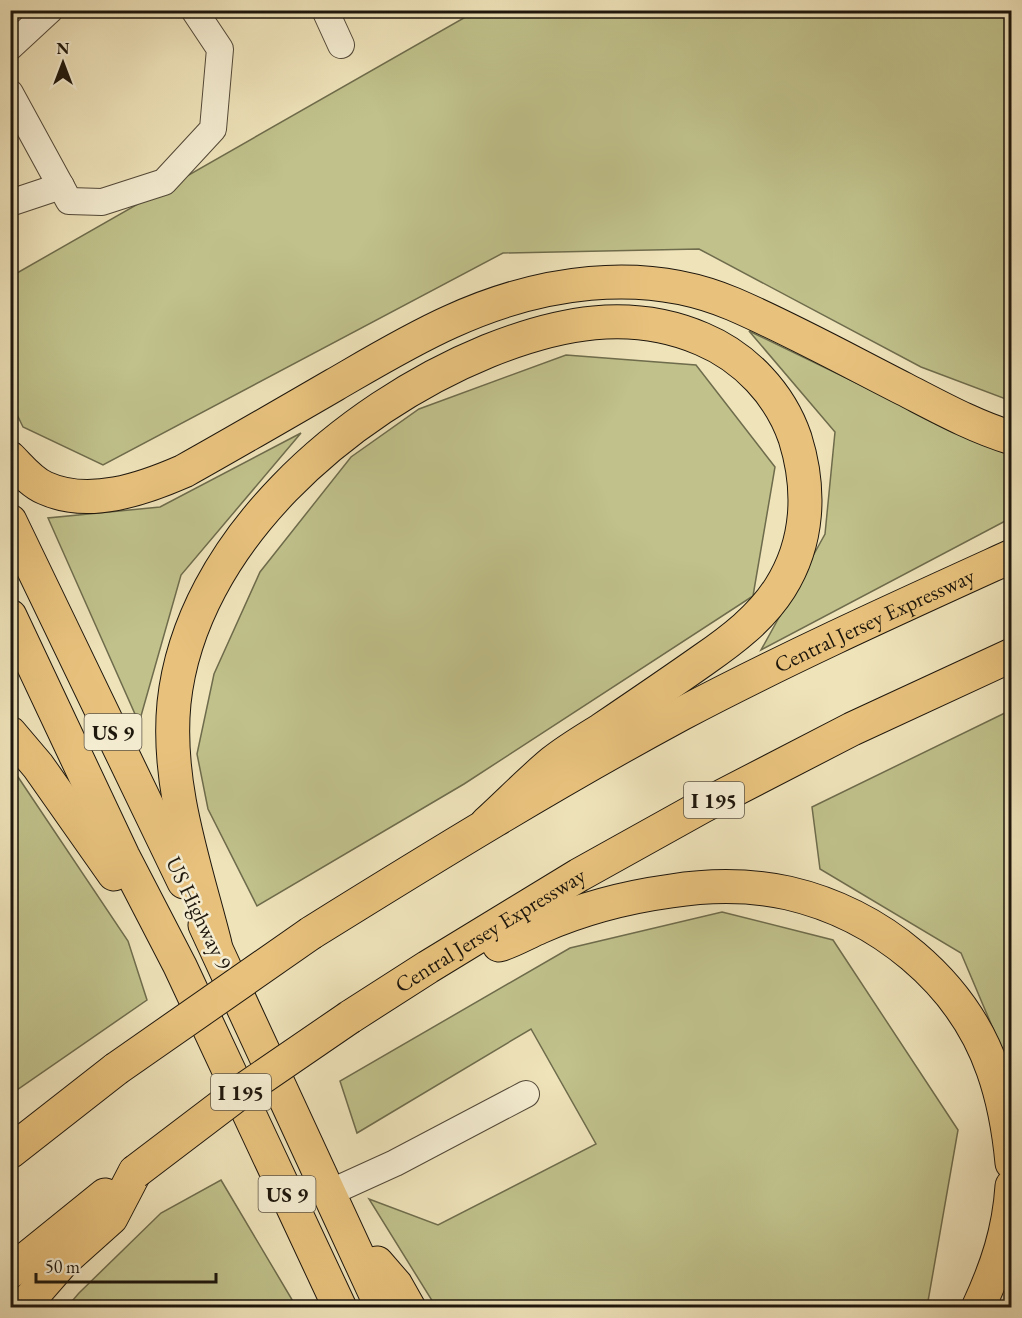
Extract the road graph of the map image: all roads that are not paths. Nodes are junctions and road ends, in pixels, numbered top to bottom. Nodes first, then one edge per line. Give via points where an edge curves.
1 (50, 10) edge
2 (194, 10) edge
3 (325, 10) edge
4 (341, 45) dead end
5 (10, 47) edge
6 (11, 96) edge
7 (62, 186) junction
8 (10, 203) edge
9 (1011, 438) edge
10 (10, 458) edge
11 (10, 521) edge
12 (1011, 556) edge
13 (10, 616) edge
14 (1011, 655) edge
15 (10, 733) edge
16 (487, 824) junction
17 (215, 944) junction
18 (180, 966) junction
19 (428, 967) junction
20 (526, 1094) dead end
21 (61, 1112) junction
22 (10, 1127) edge
23 (10, 1152) edge
24 (1011, 1163) edge
25 (135, 1172) junction
26 (1011, 1186) edge
27 (329, 1193) junction
28 (345, 1226) junction
29 (310, 1244) junction
30 (10, 1272) edge
31 (22, 1308) edge
32 (316, 1308) edge
33 (340, 1308) edge
34 (382, 1308) edge
35 (409, 1308) edge
36 (978, 1308) edge

1 - 5 street
2 - 7 street via 220,49 213,129 164,182 102,202 69,201
3 - 4 street
6 - 7 street
7 - 8 street
9 - 10 highway via 962,419 730,302 669,286 605,282 537,292 451,322 154,484 100,495 57,492 33,481
11 - 17 highway, US Highway 9 / US 9
12 - 16 highway, Central Jersey Expressway via 691,709
13 - 18 highway, US Highway 9 / US 9 via 123,856
14 - 19 highway, Central Jersey Expressway / I 195 via 852,729 703,806 579,875
15 - 18 highway via 38,766
16 - 17 highway via 554,761 723,646 757,617 771,602 796,558 806,498 793,433 779,405 753,372 707,341 652,323 601,322 545,332 465,360 415,386 350,429 296,476 251,527 206,598 188,636 174,700 172,754 177,793
16 - 21 highway, Central Jersey Expressway, bridge via 311,933
17 - 27 highway, US Highway 9 / US 9
18 - 29 highway, US Highway 9 / US 9
19 - 24 highway via 505,943 577,912 671,891 746,888 788,893 820,903 882,933 931,973 955,1001 972,1025 992,1068 1004,1105
19 - 25 highway, Central Jersey Expressway / I 195, bridge via 239,1093
20 - 27 street
21 - 22 highway
21 - 23 highway, Central Jersey Expressway
25 - 30 highway, Central Jersey Expressway / I 195
25 - 31 highway via 111,1218 64,1260
26 - 36 highway via 997,1267
27 - 28 highway, US Highway 9 / US 9
28 - 34 highway, US Highway 9 / US 9
28 - 35 highway via 396,1285
29 - 32 highway
29 - 33 highway, US Highway 9 / US 9

